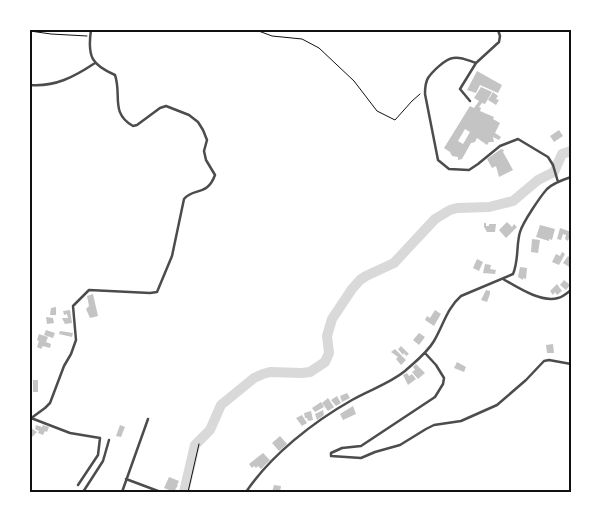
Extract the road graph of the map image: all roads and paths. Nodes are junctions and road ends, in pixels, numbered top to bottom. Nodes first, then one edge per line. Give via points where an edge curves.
1 (91, 30) edge
2 (256, 30) edge
3 (498, 30) edge
4 (30, 31) edge
5 (90, 36) junction
6 (95, 64) junction
7 (476, 64) junction
8 (30, 85) edge
9 (425, 94) junction
10 (470, 101) dead end
11 (571, 177) edge
12 (558, 181) junction
13 (503, 279) junction
14 (571, 290) edge
15 (425, 353) junction
16 (571, 364) edge
17 (31, 419) edge
18 (148, 419) dead end
19 (109, 440) dead end
20 (199, 444) dead end
21 (126, 480) junction
22 (78, 485) dead end
23 (158, 491) dead end
24 (83, 492) edge
25 (122, 492) edge
26 (188, 492) edge
27 (246, 492) edge

1 - 5 street
2 - 9 path via 272,36 302,39 319,48 354,81 377,111 395,120 412,101
3 - 7 street via 499,42
4 - 5 path
5 - 6 street
6 - 8 street via 63,81
6 - 17 street via 115,76 120,114 127,123 137,125 166,106 198,122 207,140 206,160 215,175 209,187 184,199 172,256 157,292 89,290 73,306 76,340 72,354 50,403
7 - 9 street via 458,58 448,59 428,79
7 - 10 street via 460,90
9 - 12 street via 438,160 449,169 469,170 500,146 518,139 548,157
11 - 12 street
12 - 13 street via 546,190 524,222 515,270
13 - 14 street via 546,299 559,298
13 - 15 street via 468,291 455,301
15 - 16 street via 444,378 435,397 361,446 336,450 331,456 355,459 400,445 434,425 461,421 497,405 544,361
15 - 27 street via 395,378 342,406 302,434
17 - 22 street via 70,433 100,438 98,455
18 - 21 street
19 - 24 street via 103,461
20 - 26 path
21 - 23 street
21 - 25 street

